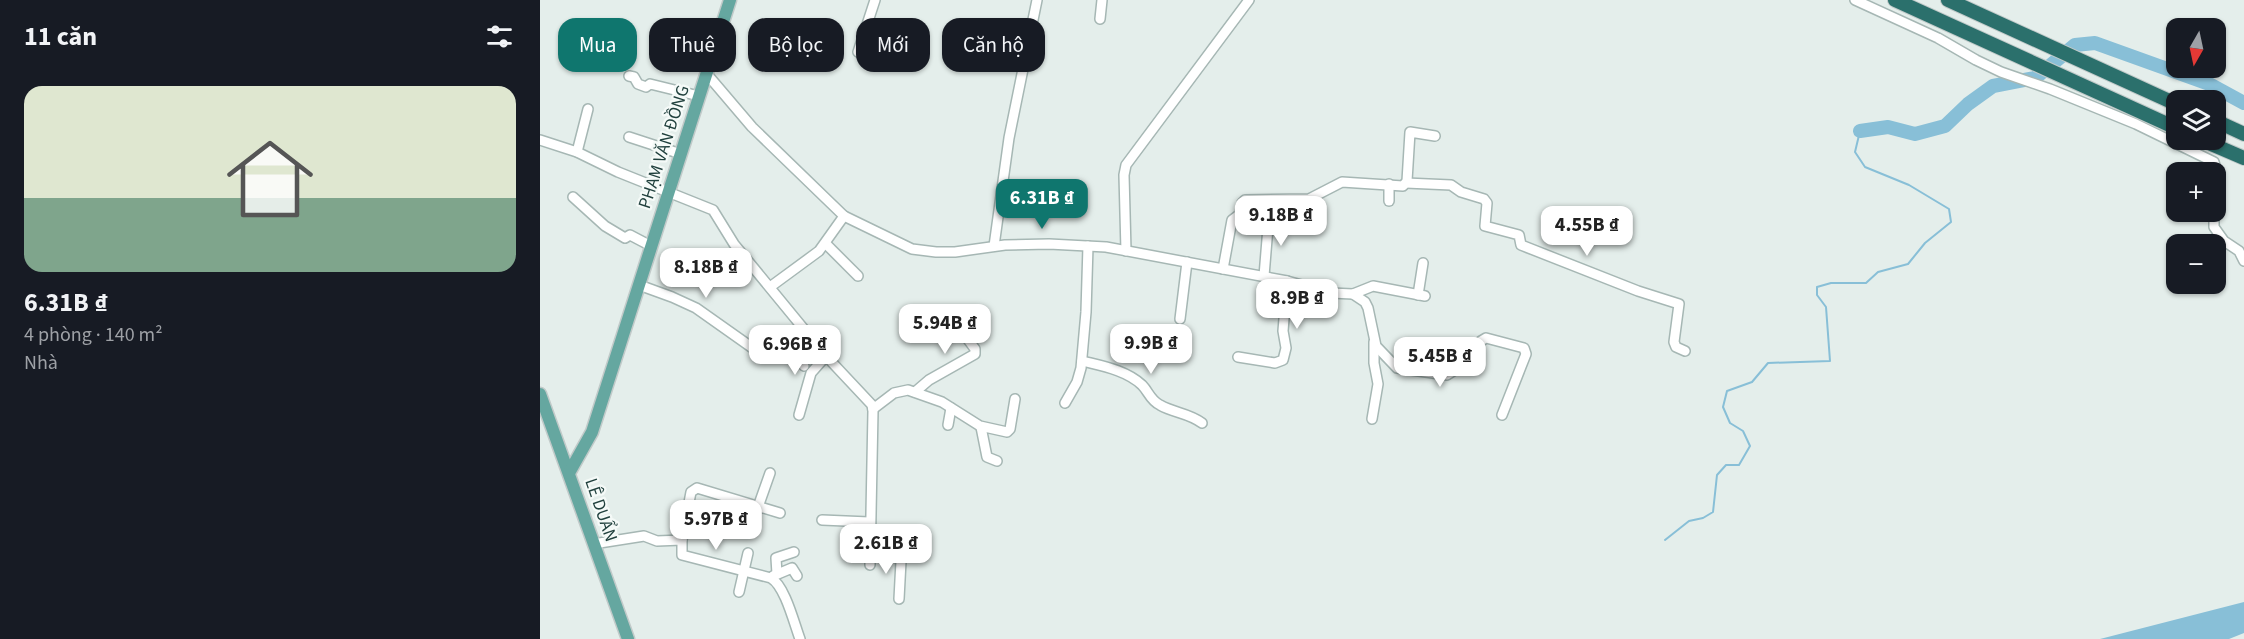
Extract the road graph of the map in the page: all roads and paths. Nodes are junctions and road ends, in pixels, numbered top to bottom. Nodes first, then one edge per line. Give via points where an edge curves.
1 (730, 0) edge
2 (876, 0) edge
3 (1037, 0) edge
4 (1102, 0) edge
5 (1249, 0) edge
6 (1855, 0) edge
7 (1895, 0) edge
8 (1948, 0) edge
9 (870, 18) edge
10 (1100, 19) dead end
11 (706, 73) junction
12 (629, 76) dead end
13 (699, 96) junction
14 (2166, 99) edge
15 (588, 109) dead end
16 (2166, 123) edge
17 (2226, 126) edge
18 (2244, 134) edge
19 (1435, 136) dead end
20 (629, 137) dead end
21 (540, 140) edge
22 (2225, 150) edge
23 (577, 152) junction
24 (681, 154) junction
25 (2244, 158) edge
26 (2213, 162) edge
27 (1406, 183) junction
28 (1389, 184) junction
29 (668, 193) junction
30 (573, 197) dead end
31 (1389, 201) dead end
32 (1269, 214) dead end
33 (844, 216) junction
34 (2214, 222) edge
35 (825, 244) junction
36 (651, 246) junction
37 (994, 246) junction
38 (1088, 246) junction
39 (1126, 251) junction
40 (2244, 261) edge
41 (1187, 262) junction
42 (1423, 263) dead end
43 (1223, 269) junction
44 (858, 276) dead end
45 (1264, 276) junction
46 (1287, 281) junction
47 (639, 285) junction
48 (770, 287) junction
49 (1353, 294) junction
50 (1180, 319) dead end
51 (972, 320) dead end
52 (959, 322) junction
53 (807, 331) junction
54 (975, 334) dead end
55 (1374, 342) junction
56 (754, 349) dead end
57 (1685, 351) dead end
58 (826, 356) junction
59 (1238, 357) dead end
60 (1082, 361) junction
61 (804, 366) dead end
62 (915, 392) junction
63 (540, 394) edge
64 (1015, 399) dead end
65 (1065, 403) dead end
66 (951, 408) junction
67 (873, 409) junction
68 (799, 415) dead end
69 (1502, 415) dead end
70 (1372, 419) dead end
71 (1202, 423) dead end
72 (948, 425) dead end
73 (981, 427) junction
74 (997, 461) dead end
75 (569, 473) junction
76 (770, 473) dead end
77 (758, 507) junction
78 (780, 513) dead end
79 (822, 520) dead end
80 (869, 522) junction
81 (682, 540) junction
82 (593, 544) junction
83 (794, 552) dead end
84 (748, 553) dead end
85 (870, 554) junction
86 (870, 565) dead end
87 (743, 572) junction
88 (774, 576) junction
89 (797, 576) dead end
90 (739, 592) dead end
91 (899, 599) dead end
92 (628, 639) edge
93 (800, 639) edge

1 - 11 main road, PHẠM VĂN ĐỒNG
2 - 9 street
3 - 37 street via 1009,138
4 - 10 street
5 - 39 street via 1126,165
6 - 26 street via 1984,64 2136,124
7 - 16 highway
8 - 14 highway
11 - 13 main road, PHẠM VĂN ĐỒNG
11 - 33 street via 752,127
12 - 13 street via 646,87 657,85
13 - 24 main road, PHẠM VĂN ĐỒNG
15 - 23 street
17 - 18 highway
19 - 27 street via 1410,132
20 - 24 street
21 - 23 street
22 - 25 highway
23 - 29 street
24 - 29 main road, PHẠM VĂN ĐỒNG
27 - 28 street
27 - 57 street via 1451,185 1486,200 1485,226 1519,235 1521,245 1679,304 1674,342
28 - 31 street
28 - 43 street via 1341,182 1309,199 1245,200 1240,214 1232,220
29 - 36 main road, PHẠM VĂN ĐỒNG
29 - 48 street via 712,210
30 - 36 street via 605,226 625,238 630,236
32 - 45 street
33 - 35 street
33 - 37 street via 912,249 955,252
34 - 40 street via 2224,241 2239,251
35 - 44 street
35 - 48 street
36 - 47 main road, PHẠM VĂN ĐỒNG
37 - 38 street
38 - 39 street
38 - 60 street
39 - 41 street
41 - 43 street
41 - 50 street
42 - 49 street via 1422,295 1373,286
43 - 45 street
45 - 46 street
46 - 49 street via 1331,293
46 - 59 street via 1284,360 1275,363
47 - 56 street via 696,308
47 - 75 main road, PHẠM VĂN ĐỒNG via 592,432
48 - 53 street
49 - 55 street via 1368,308
51 - 52 street
52 - 54 street
52 - 62 street via 975,354
53 - 58 street
53 - 61 street via 792,344
55 - 69 street via 1393,366 1440,375 1466,363 1486,338 1522,346 1526,354
55 - 70 street via 1378,384
58 - 67 street
58 - 68 street via 811,373
60 - 65 street via 1077,382
60 - 71 street via 1114,369 1145,388 1154,402
62 - 66 street
62 - 67 street via 894,393
63 - 75 main road, LÊ DUẨN
64 - 73 street via 1009,431
66 - 72 street
66 - 73 street
67 - 80 street
73 - 74 street via 985,452
75 - 82 main road, LÊ DUẨN
76 - 77 street
77 - 78 street
77 - 81 street via 697,488 691,492
79 - 80 street
80 - 85 street
81 - 82 street via 644,536
81 - 87 street via 682,555
82 - 92 main road, LÊ DUẨN
83 - 88 street via 776,558
84 - 87 street
85 - 86 street
85 - 91 street via 901,561
87 - 88 street
87 - 90 street
88 - 89 street via 792,568
88 - 93 street

